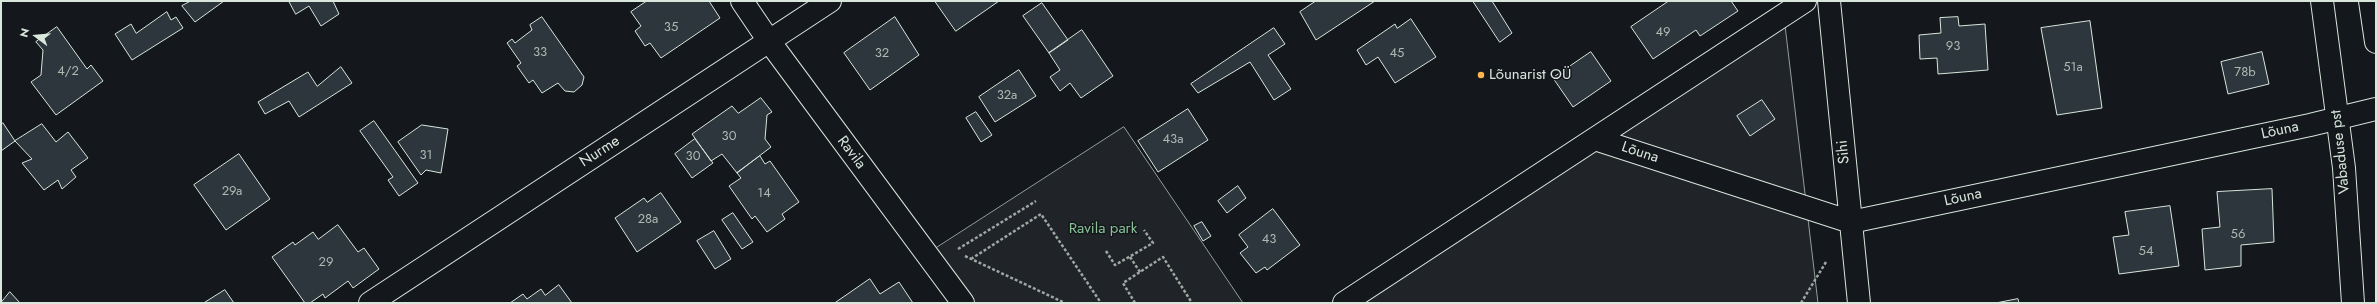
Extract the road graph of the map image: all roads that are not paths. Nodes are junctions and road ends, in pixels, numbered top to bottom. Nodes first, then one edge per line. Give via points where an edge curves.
1 (742, 1) edge
2 (830, 1) edge
3 (1805, 1) edge
4 (1829, 1) edge
5 (2322, 1) edge
6 (2370, 1) edge
7 (769, 41) junction
8 (2376, 42) edge
9 (2376, 109) edge
10 (2338, 118) junction
11 (1595, 138) junction
12 (1850, 222) junction
13 (370, 303) edge
14 (963, 303) edge
15 (1344, 303) edge
16 (1859, 303) edge
17 (2353, 303) edge

1 - 7 main road, Ravila
2 - 7 main road, Nurme
3 - 11 main road, Lõuna
4 - 12 main road, Sihi
5 - 10 main road, Vabaduse pst
6 - 8 main road
7 - 13 main road, Nurme
7 - 14 main road, Ravila
9 - 10 main road, Lõuna
10 - 12 main road, Lõuna
10 - 17 main road, Vabaduse pst
11 - 12 main road, Lõuna
11 - 15 main road, Lõuna
12 - 16 main road, Sihi

